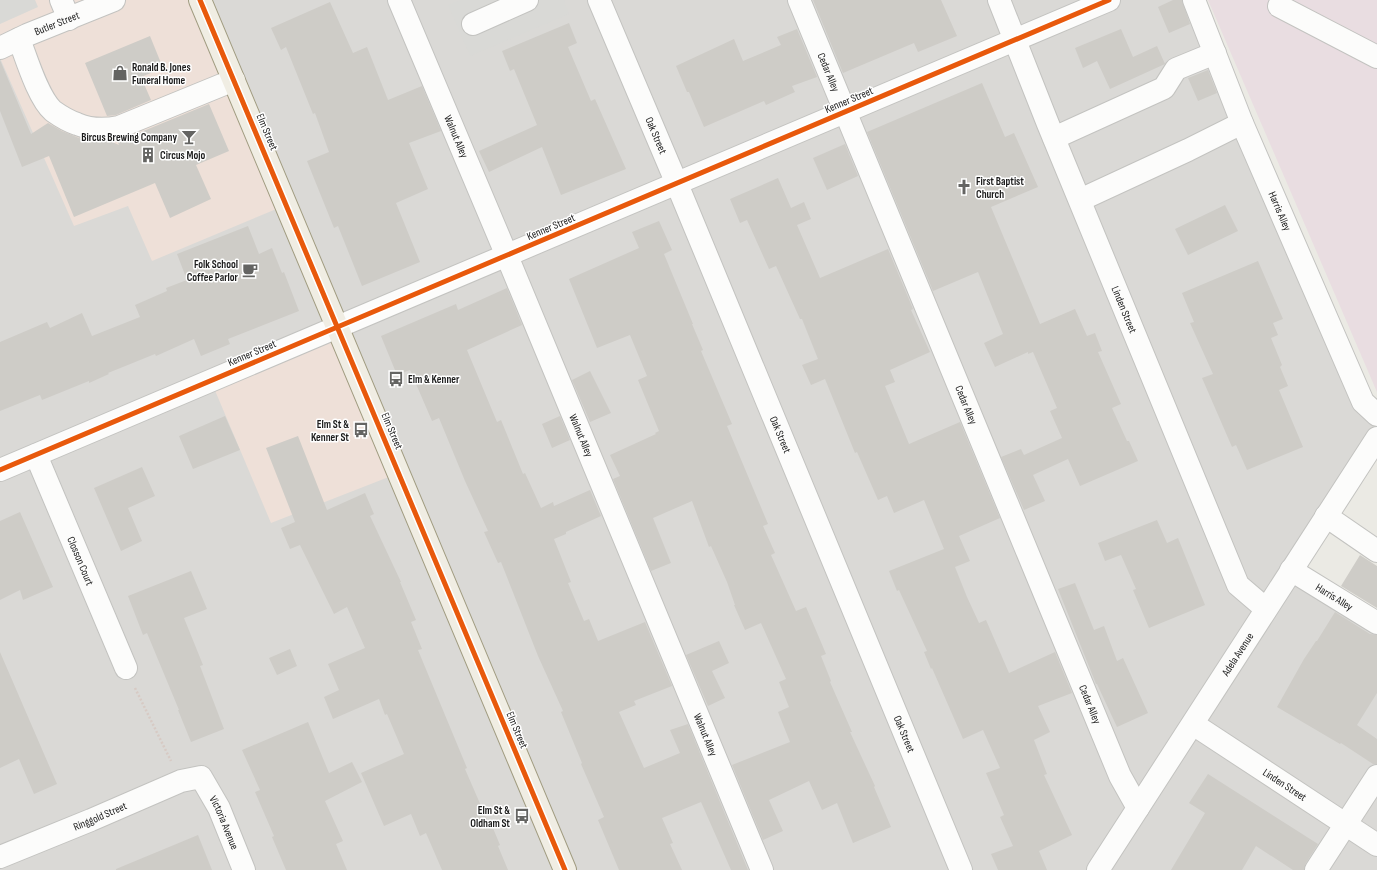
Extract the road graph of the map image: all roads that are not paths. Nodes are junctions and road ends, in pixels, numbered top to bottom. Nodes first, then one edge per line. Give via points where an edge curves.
1 (114, 0) edge
2 (200, 0) edge
3 (399, 0) edge
4 (527, 0) edge
5 (599, 0) edge
6 (799, 0) edge
7 (999, 0) edge
8 (1109, 0) edge
9 (1194, 0) edge
10 (1280, 6) dead end
11 (65, 9) edge
12 (473, 24) dead end
13 (1016, 39) junction
14 (10, 43) edge
15 (1215, 53) junction
16 (1377, 57) edge
17 (234, 80) junction
18 (845, 112) junction
19 (1242, 123) junction
20 (1054, 138) junction
21 (677, 184) junction
22 (1080, 200) junction
23 (508, 256) junction
24 (338, 328) junction
25 (1377, 415) edge
26 (1377, 438) edge
27 (36, 455) junction
28 (0, 470) edge
29 (1326, 516) junction
30 (1377, 551) edge
31 (1291, 570) junction
32 (1266, 609) junction
33 (1377, 623) edge
34 (126, 668) road end
35 (1193, 724) junction
36 (1377, 776) edge
37 (191, 779) joint
38 (1138, 808) junction
39 (1345, 825) junction
40 (1377, 845) edge
41 (0, 857) edge
42 (244, 870) edge
43 (565, 870) edge
44 (762, 870) edge
45 (961, 870) edge
46 (1098, 870) edge
47 (1316, 870) edge

1 - 11 street, Butler Street
2 - 17 main road, Elm Street
3 - 23 street, Walnut Alley
4 - 12 street
5 - 21 street, Oak Street
6 - 18 street, Cedar Alley
7 - 13 street, Linden Street
8 - 13 street, Kenner Street
9 - 15 street, Harris Alley
10 - 16 street
11 - 14 street, Butler Street
13 - 18 street, Kenner Street
13 - 20 street, Linden Street
14 - 17 street via 52,110 68,120 97,130 124,125
15 - 19 street, Harris Alley
15 - 20 street via 1176,69 1164,88
17 - 24 main road, Elm Street
18 - 21 street, Kenner Street
18 - 38 street, Cedar Alley via 1120,776
19 - 22 street
19 - 25 street, Harris Alley via 1363,402
20 - 22 street, Linden Street
21 - 23 street, Kenner Street
21 - 45 street, Oak Street
22 - 32 street, Linden Street via 1238,585
23 - 24 street, Kenner Street
23 - 44 street, Walnut Alley
24 - 27 street, Kenner Street
24 - 43 main road, Elm Street
26 - 29 street, Adela Avenue
27 - 28 street, Kenner Street
27 - 34 street, Closson Court
29 - 30 street
29 - 31 street, Adela Avenue
31 - 32 street, Adela Avenue
31 - 33 street, Harris Alley
32 - 35 street, Adela Avenue
35 - 38 street, Adela Avenue
35 - 39 street, Linden Street
36 - 39 street
37 - 41 street, Ringgold Street
37 - 42 street, Victoria Avenue via 219,808
38 - 46 street, Adela Avenue
39 - 40 street, Linden Street
39 - 47 street

